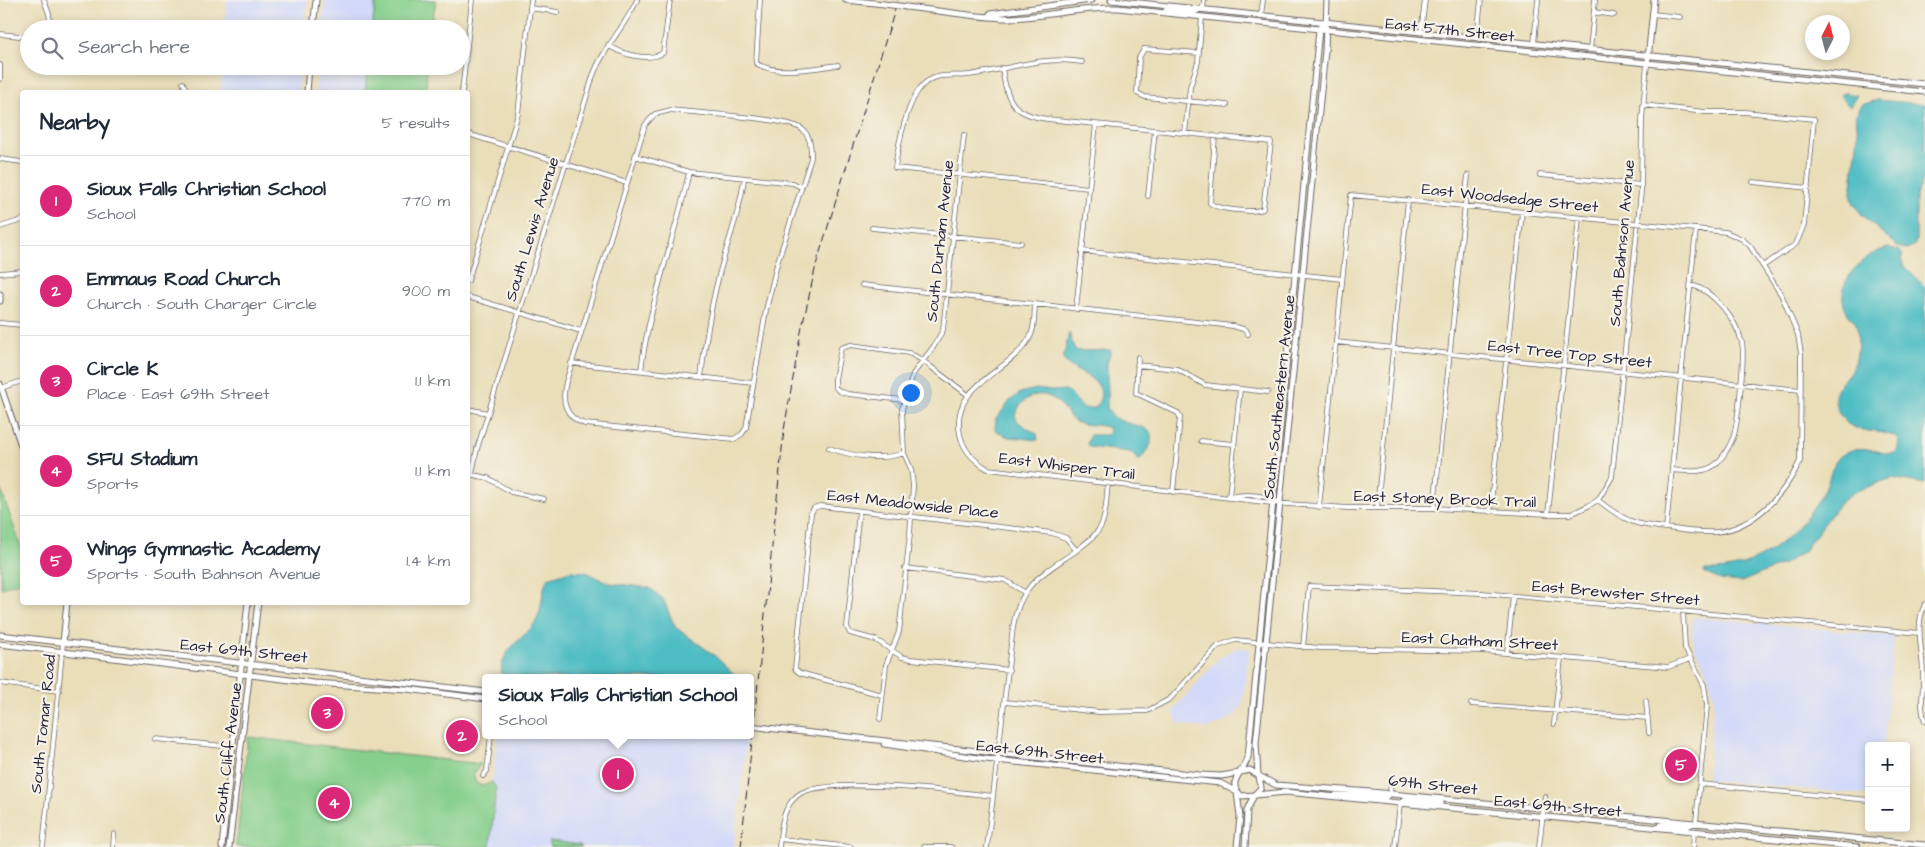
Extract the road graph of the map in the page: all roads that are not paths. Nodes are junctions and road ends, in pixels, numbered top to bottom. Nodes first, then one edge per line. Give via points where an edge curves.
1 (44, 0) edge
2 (316, 0) edge
3 (472, 0) edge
4 (531, 0) edge
5 (637, 0) edge
6 (670, 0) edge
7 (760, 0) edge
8 (846, 0) edge
9 (1084, 0) edge
10 (1091, 0) edge
11 (1111, 0) edge
12 (1204, 0) edge
13 (1263, 0) edge
14 (1327, 0) edge
15 (1425, 0) edge
16 (1481, 0) edge
17 (1538, 0) edge
18 (1596, 0) edge
19 (1654, 0) edge
20 (530, 8) junction
21 (1203, 8) junction
22 (1148, 11) junction
23 (558, 12) dead end
24 (1594, 12) junction
25 (972, 14) junction
26 (1652, 14) junction
27 (1261, 15) junction
28 (1614, 15) dead end
29 (1202, 17) junction
30 (1680, 17) dead end
31 (50, 20) edge
32 (314, 20) edge
33 (470, 20) edge
34 (1324, 21) junction
35 (1319, 29) junction
36 (1327, 30) junction
37 (1421, 32) junction
38 (0, 34) edge
39 (20, 36) edge
40 (1477, 38) junction
41 (1534, 44) junction
42 (608, 45) junction
43 (1590, 50) junction
44 (1199, 53) junction
45 (1648, 56) junction
46 (1082, 62) dead end
47 (1647, 64) junction
48 (0, 65) edge
49 (838, 65) dead end
50 (1002, 68) junction
51 (308, 75) edge
52 (464, 75) edge
53 (0, 78) edge
54 (183, 83) dead end
55 (1925, 84) edge
56 (185, 90) edge
57 (307, 90) edge
58 (462, 90) edge
59 (1925, 92) edge
60 (1188, 102) junction
61 (1227, 105) dead end
62 (1643, 105) junction
63 (1096, 124) junction
64 (1155, 130) junction
65 (1185, 133) junction
66 (470, 135) edge
67 (964, 136) dead end
68 (1215, 136) junction
69 (509, 146) junction
70 (635, 156) junction
71 (0, 159) edge
72 (20, 162) edge
73 (566, 164) junction
74 (689, 172) junction
75 (1540, 174) dead end
76 (960, 175) junction
77 (1468, 175) dead end
78 (744, 179) junction
79 (1753, 182) dead end
80 (627, 183) junction
81 (1641, 185) junction
82 (802, 186) junction
83 (1089, 188) junction
84 (1808, 188) junction
85 (1148, 196) dead end
86 (1408, 200) junction
87 (1465, 206) junction
88 (1522, 212) junction
89 (1578, 218) junction
90 (20, 221) edge
91 (1638, 224) junction
92 (0, 227) edge
93 (872, 228) dead end
94 (1696, 229) junction
95 (953, 236) junction
96 (1021, 243) dead end
97 (1082, 251) junction
98 (1763, 266) junction
99 (20, 271) edge
100 (0, 273) edge
101 (470, 274) edge
102 (1295, 274) junction
103 (1303, 275) junction
104 (1342, 279) junction
105 (862, 285) dead end
106 (1690, 285) junction
107 (0, 294) edge
108 (947, 295) junction
109 (470, 298) edge
110 (0, 301) edge
111 (1035, 305) junction
112 (1076, 309) junction
113 (519, 313) junction
114 (0, 323) edge
115 (20, 325) edge
116 (581, 331) junction
117 (1248, 334) dead end
118 (1336, 342) junction
119 (1393, 348) junction
120 (1450, 354) junction
121 (1138, 357) dead end
122 (922, 360) junction
123 (1506, 360) junction
124 (571, 363) junction
125 (1138, 365) junction
126 (1564, 366) junction
127 (641, 371) junction
128 (1623, 372) junction
129 (701, 377) junction
130 (1681, 378) junction
131 (20, 382) edge
132 (753, 383) junction
133 (1740, 384) junction
134 (1, 386) edge
135 (1240, 389) junction
136 (1801, 390) junction
137 (1268, 392) dead end
138 (968, 395) junction
139 (904, 400) junction
140 (470, 409) edge
141 (488, 413) junction
142 (1201, 440) dead end
143 (20, 442) edge
144 (1234, 444) junction
145 (829, 448) dead end
146 (904, 454) junction
147 (1672, 470) junction
148 (470, 474) edge
149 (1108, 484) junction
150 (1607, 487) joint
151 (1173, 492) junction
152 (1229, 497) junction
153 (544, 499) dead end
154 (1598, 500) junction
155 (1272, 501) junction
156 (1281, 503) junction
157 (1320, 506) junction
158 (1377, 508) junction
159 (1434, 508) junction
160 (859, 511) junction
161 (1490, 512) junction
162 (1548, 514) junction
163 (910, 516) junction
164 (1666, 528) junction
165 (1076, 550) junction
166 (905, 568) junction
167 (1024, 592) junction
168 (1512, 596) junction
169 (1925, 604) edge
170 (67, 605) edge
171 (248, 605) edge
172 (258, 605) edge
173 (1684, 612) junction
174 (1920, 633) junction
175 (0, 635) edge
176 (1258, 642) junction
177 (63, 643) junction
178 (1266, 643) junction
179 (0, 644) edge
180 (1303, 647) junction
181 (62, 651) junction
182 (893, 651) junction
183 (1507, 653) junction
184 (1561, 658) junction
185 (1690, 659) junction
186 (241, 663) junction
187 (251, 664) junction
188 (1009, 670) junction
189 (240, 674) junction
190 (249, 675) junction
191 (0, 683) edge
192 (59, 691) junction
193 (482, 692) edge
194 (882, 695) junction
195 (482, 699) edge
196 (1646, 701) dead end
197 (1005, 702) junction
198 (1471, 704) dead end
199 (1556, 711) junction
200 (880, 718) dead end
201 (1648, 718) junction
202 (1925, 721) edge
203 (1554, 724) dead end
204 (754, 726) edge
205 (1649, 733) dead end
206 (839, 736) junction
207 (155, 739) dead end
208 (491, 739) edge
209 (233, 747) junction
210 (999, 752) junction
211 (998, 761) junction
212 (1240, 772) junction
213 (483, 776) dead end
214 (1258, 776) junction
215 (1391, 779) dead end
216 (1700, 784) junction
217 (1237, 792) junction
218 (1390, 794) junction
219 (1255, 795) junction
220 (993, 796) junction
221 (1326, 796) junction
222 (1545, 796) dead end
223 (1456, 800) junction
224 (1865, 800) edge
225 (1400, 804) junction
226 (1544, 809) junction
227 (1542, 816) junction
228 (1696, 822) junction
229 (1651, 827) junction
230 (1694, 831) junction
231 (114, 834) dead end
232 (780, 839) junction
233 (1925, 845) edge
234 (43, 847) edge
235 (113, 847) edge
236 (222, 847) edge
237 (229, 847) edge
238 (779, 847) edge
239 (851, 847) edge
240 (924, 847) edge
241 (949, 847) edge
242 (987, 847) edge
243 (1237, 847) edge
244 (1246, 847) edge
245 (1395, 847) edge
246 (1539, 847) edge
247 (1693, 847) edge
248 (1858, 847) edge

1 - 31 street
2 - 32 main road
3 - 33 street
4 - 20 street
5 - 42 street, South Lewis Avenue
6 - 42 street via 663,53 652,57 630,54
7 - 49 street via 756,63 764,67 800,70
8 - 25 main road, East 57th Street, bridge
9 - 10 main road, East 57th Street
9 - 25 main road, East 57th Street via 1004,13
11 - 21 main road, East 57th Street
12 - 21 street
13 - 27 street
14 - 34 main road, South Southeastern Avenue
15 - 37 street
16 - 40 street
17 - 41 street
18 - 24 street
19 - 26 main road, South Bahnson Avenue
20 - 23 street
20 - 69 street via 518,114
21 - 22 main road via 1196,11
21 - 27 main road, East 57th Street
22 - 25 main road, East 57th Street via 1093,8 1010,18
22 - 29 main road, East 57th Street
24 - 28 street
24 - 43 street
26 - 30 street
26 - 45 main road, South Bahnson Avenue
27 - 34 main road, East 57th Street
29 - 35 main road, East 57th Street
29 - 44 street
34 - 35 main road, South Southeastern Avenue
34 - 36 main road, South Southeastern Avenue
34 - 37 main road, East 57th Street
35 - 36 main road, East 57th Street
35 - 102 main road, South Southeastern Avenue
36 - 47 main road, East 57th Street
36 - 103 main road, South Southeastern Avenue
37 - 40 main road, East 57th Street
38 - 39 street
40 - 41 main road, East 57th Street
41 - 43 main road, East 57th Street
42 - 73 street, South Lewis Avenue via 593,76
43 - 45 main road, East 57th Street
44 - 60 street
44 - 60 street via 1146,48 1139,55 1138,94
45 - 47 main road, South Bahnson Avenue
45 - 55 main road, East 57th Street
46 - 50 street via 1060,60
47 - 59 main road, East 57th Street
47 - 62 street, South Bahnson Avenue
48 - 53 street
50 - 63 street via 1006,93 1023,112 1047,119
50 - 76 street via 968,75 942,75 925,83 914,97 899,145 896,168
51 - 57 main road
52 - 58 street
54 - 56 street
60 - 61 street
60 - 65 street
62 - 81 street, South Bahnson Avenue
62 - 84 street via 1814,119
63 - 64 street
63 - 83 street
64 - 65 street
64 - 85 street
65 - 68 street
66 - 69 street
67 - 76 street, South Durham Avenue
68 - 68 street via 1271,142 1264,209 1256,212 1216,208 1209,200
69 - 73 street
69 - 101 street
70 - 74 street
70 - 80 street
70 - 82 street via 648,120 662,111 783,122 801,129 810,141 811,158
71 - 72 street
73 - 80 street
73 - 113 street, South Lewis Avenue
74 - 78 street
74 - 127 street via 650,315
75 - 81 street
76 - 83 street
76 - 95 street, South Durham Avenue
77 - 87 street
78 - 82 street
78 - 129 street via 740,206 718,278
79 - 84 street
80 - 116 street
81 - 91 street, South Bahnson Avenue
82 - 132 street via 775,273
83 - 97 street
84 - 98 street via 1804,226 1796,244
86 - 87 street, East Woodsedge Street
86 - 104 street, East Woodsedge Street via 1351,194
86 - 119 street
87 - 88 street, East Woodsedge Street
87 - 120 street
88 - 89 street, East Woodsedge Street
88 - 123 street
89 - 91 street, East Woodsedge Street
89 - 126 street
90 - 92 street
91 - 94 street, East Woodsedge Street
91 - 128 street, South Bahnson Avenue
93 - 95 street
94 - 98 street, East Woodsedge Street via 1726,232 1747,243
94 - 106 street
95 - 96 street
95 - 108 street, South Durham Avenue
97 - 102 street
97 - 112 street
98 - 136 street via 1795,324 1801,354
99 - 100 street
102 - 103 street
102 - 155 main road, South Southeastern Avenue
103 - 104 street
103 - 156 main road, South Southeastern Avenue
104 - 118 street
105 - 108 street
106 - 130 street
106 - 133 street via 1716,298 1738,334 1743,350
107 - 110 main road
108 - 111 street
108 - 122 street, South Durham Avenue via 943,330
109 - 113 street
111 - 112 street
111 - 138 street, East Whisper Trail via 1032,332 1026,344
112 - 117 street via 1233,326 1246,330
113 - 116 street
113 - 141 street, South Lewis Avenue
114 - 115 street
116 - 124 street
118 - 119 street, East Tree Top Street
118 - 157 street
119 - 120 street, East Tree Top Street
119 - 158 street
120 - 123 street, East Tree Top Street
120 - 159 street
121 - 125 street
122 - 138 street
122 - 139 street, South Durham Avenue
122 - 139 street via 903,351 851,345 843,346 838,352 835,383 839,391
123 - 126 street, East Tree Top Street
123 - 161 street
124 - 127 street
124 - 132 street via 563,393 567,410 575,420 585,424 728,440 742,434 748,422
125 - 135 street via 1177,369 1205,385
125 - 151 street via 1136,393 1178,413 1180,417
126 - 128 street, East Tree Top Street
126 - 162 street
127 - 129 street
128 - 130 street, East Tree Top Street
128 - 150 street, South Bahnson Avenue via 1612,477
129 - 132 street
130 - 133 street, East Tree Top Street
130 - 147 street
131 - 134 street
133 - 136 street, East Tree Top Street
133 - 147 street via 1734,436 1726,452 1715,465 1696,472
134 - 143 main road
135 - 137 street
135 - 144 street
136 - 164 street via 1800,461 1764,510 1750,520 1715,532
138 - 149 street, East Whisper Trail via 960,410 959,431 966,451 978,463 997,471
139 - 146 street, South Durham Avenue via 901,425
140 - 141 street
141 - 148 street, South Lewis Avenue
142 - 144 street
144 - 152 street
145 - 146 street via 841,453 892,458
146 - 163 street, South Durham Avenue via 913,485
147 - 164 street
148 - 153 street via 488,478 511,492
149 - 151 street, East Whisper Trail
149 - 165 street via 1101,526
150 - 154 street, East Stoney Brook Trail
151 - 152 street, East Whisper Trail
152 - 155 street, East Whisper Trail via 1243,495
154 - 162 street, East Stoney Brook Trail via 1571,514
154 - 164 street via 1618,516 1636,524
155 - 156 street, East Whisper Trail
155 - 176 main road, South Southeastern Avenue
156 - 157 street, East Stoney Brook Trail
156 - 178 main road, South Southeastern Avenue
157 - 158 street, East Stoney Brook Trail
158 - 159 street, East Stoney Brook Trail
159 - 161 street, East Stoney Brook Trail
160 - 163 street, East Meadowside Place
160 - 182 street via 848,631 876,640
160 - 194 street, East Meadowside Place via 820,506 811,513 795,669
161 - 162 street, East Stoney Brook Trail
163 - 165 street, East Meadowside Place via 1052,533 1066,538
163 - 166 street, South Durham Avenue
165 - 167 street
166 - 167 street via 1005,580
166 - 182 street, South Durham Avenue via 899,632
167 - 188 street via 1015,617
168 - 173 street, East Brewster Street
168 - 180 street, East Brewster Street via 1309,586
168 - 183 street
169 - 174 street
170 - 177 main road, South Tomar Road
171 - 186 main road, South Cliff Avenue
172 - 187 main road, South Cliff Avenue
173 - 174 street, East Brewster Street
173 - 185 street via 1684,640
174 - 202 street via 1921,706
175 - 177 main road, East 69th Street
176 - 178 street, East Chatham Street
176 - 197 street, East Chatham Street via 1223,642 1170,699 1136,713
176 - 212 main road, South Southeastern Avenue via 1248,757
177 - 181 street, South Tomar Road
177 - 186 main road, East 69th Street
178 - 180 street, East Chatham Street
178 - 214 main road, South Southeastern Avenue via 1256,742
179 - 181 main road, East 69th Street
180 - 183 street, East Chatham Street
181 - 189 main road, East 69th Street
181 - 192 street, South Tomar Road
182 - 188 street via 911,659
182 - 194 street, South Durham Avenue via 886,665
183 - 184 street, East Chatham Street
184 - 185 street, East Chatham Street via 1668,667
184 - 199 street
185 - 216 street via 1701,678 1706,698
186 - 187 main road, East 69th Street
186 - 189 main road, South Cliff Avenue
187 - 190 main road, South Cliff Avenue
187 - 193 main road, East 69th Street
188 - 197 street
189 - 190 main road, East 69th Street
189 - 209 main road, South Cliff Avenue
190 - 195 main road, East 69th Street
190 - 237 main road, South Cliff Avenue
191 - 192 street
192 - 234 street, South Tomar Road
194 - 200 street, South Durham Avenue
196 - 201 street
197 - 210 street
198 - 199 street
199 - 201 street
199 - 203 street
201 - 205 street
204 - 206 main road, East 69th Street, bridge
206 - 210 main road, East 69th Street
206 - 211 main road, East 69th Street
207 - 209 street
208 - 213 street via 487,772
209 - 236 main road, South Cliff Avenue
210 - 211 street
210 - 212 main road, East 69th Street via 1207,775
211 - 217 main road, East 69th Street via 1220,783
211 - 220 street
212 - 214 main road via 1250,770
212 - 217 main road via 1234,783
214 - 218 main road, 69th Street via 1276,785
214 - 219 main road via 1261,785
215 - 218 street
216 - 224 street
216 - 228 street
217 - 219 main road via 1245,797
217 - 243 main road via 1240,817
218 - 221 main road via 1386,797
218 - 223 main road, 69th Street
219 - 221 main road, East 69th Street via 1279,792
219 - 244 main road via 1247,810
220 - 232 street via 882,786 808,789 797,795 788,806 783,816
220 - 242 street
221 - 225 main road, East 69th Street
222 - 226 street
223 - 225 main road via 1406,800
223 - 226 main road, 69th Street
225 - 227 main road, East 69th Street
225 - 245 street
226 - 227 street
226 - 228 main road, 69th Street
227 - 229 main road, East 69th Street
227 - 246 street
228 - 229 main road via 1687,826
228 - 233 main road
229 - 230 main road, East 69th Street
230 - 247 street
230 - 248 main road, East 69th Street
231 - 235 street
232 - 238 street
232 - 239 street
240 - 241 street

